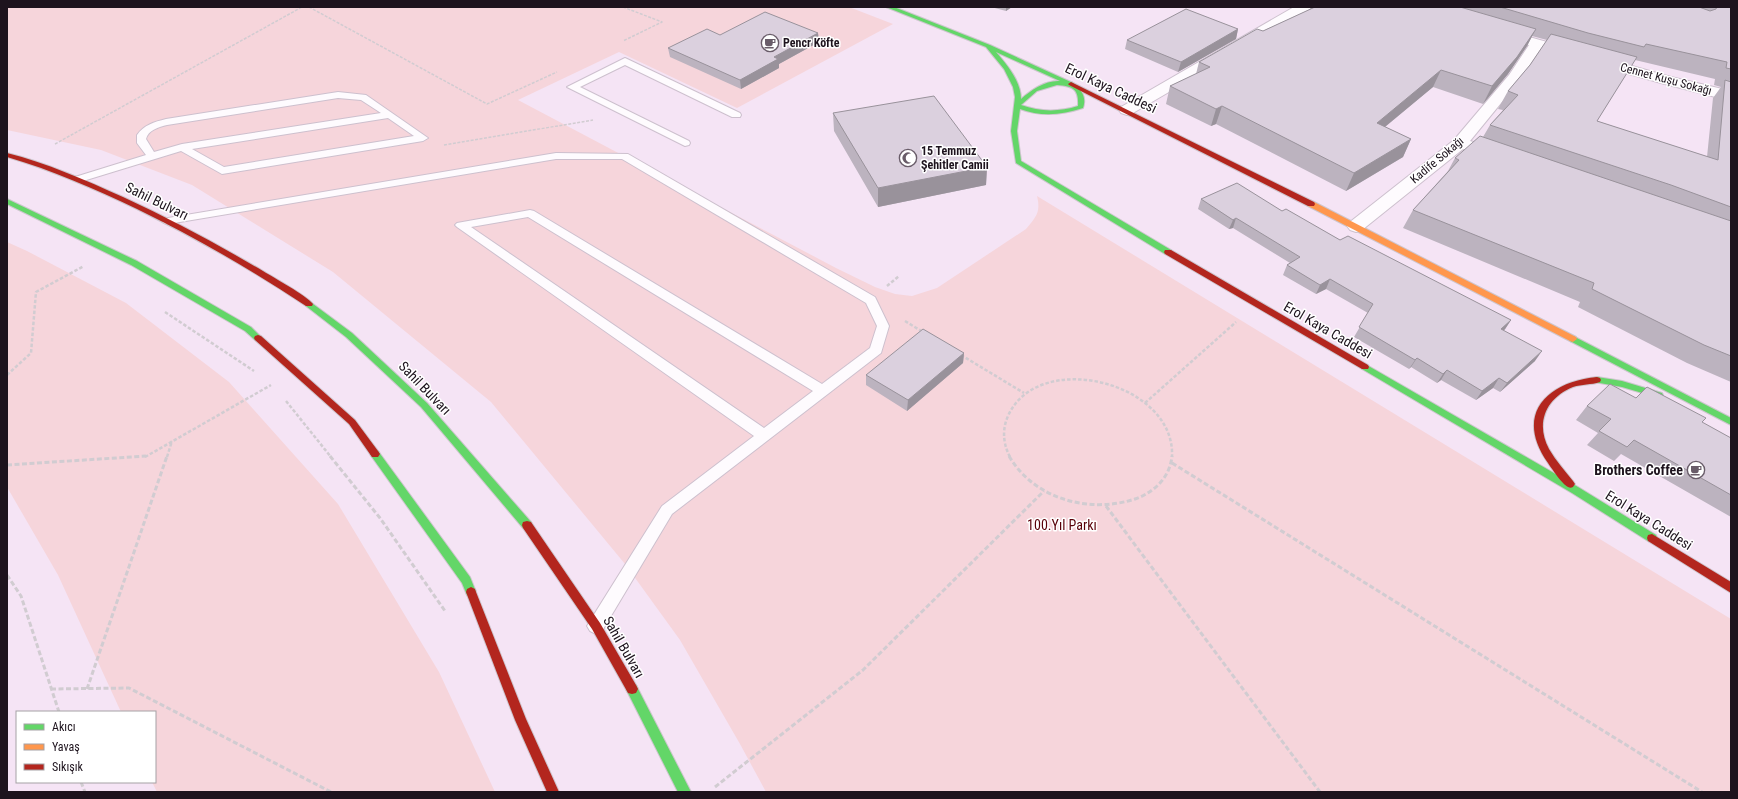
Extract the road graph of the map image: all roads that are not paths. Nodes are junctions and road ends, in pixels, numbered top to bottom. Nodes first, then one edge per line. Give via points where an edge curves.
1 (889, 7) edge
2 (1304, 7) edge
3 (1485, 28) edge
4 (1537, 44) junction
5 (989, 47) junction
6 (1071, 84) junction
7 (1731, 96) edge
8 (1018, 106) junction
9 (1127, 110) junction
10 (390, 115) junction
11 (736, 115) dead end
12 (685, 143) dead end
13 (1460, 143) junction
14 (182, 147) junction
15 (7, 155) edge
16 (152, 156) junction
17 (1512, 160) edge
18 (79, 179) junction
19 (7, 201) edge
20 (168, 221) junction
21 (1356, 226) junction
22 (823, 391) junction
23 (1714, 413) junction
24 (1731, 422) edge
25 (765, 436) junction
26 (1575, 490) junction
27 (1731, 588) edge
28 (596, 626) junction
29 (553, 792) edge
30 (684, 792) edge

1 - 5 main road, Erol Kaya Caddesi
2 - 9 street
3 - 4 street, Cennet Kuşu Sokağı
4 - 7 street, Cennet Kuşu Sokağı
4 - 13 street, Kadife Sokağı via 1514,78
5 - 6 main road, Erol Kaya Caddesi
5 - 8 main road, Erol Kaya Caddesi via 1008,68 1018,95
6 - 8 main road via 1039,86 1027,94
6 - 8 main road via 1081,92 1081,107 1071,111 1044,114
6 - 9 main road, Erol Kaya Caddesi
8 - 26 main road, Erol Kaya Caddesi via 1014,121 1018,162
9 - 21 main road, Erol Kaya Caddesi
10 - 14 lane
10 - 14 lane via 423,138 222,171
10 - 16 lane via 362,97 338,95 166,122 152,127 142,135 142,143
11 - 12 lane via 625,61 572,87
13 - 17 street
13 - 21 street, Kadife Sokağı
14 - 16 lane
15 - 18 main road, Sahil Bulvarı
16 - 18 lane
18 - 20 main road, Sahil Bulvarı
19 - 29 main road via 134,263 248,329 352,422 466,580 521,720
20 - 22 lane via 556,156 624,156 871,300 883,326 876,350
20 - 28 main road, Sahil Bulvarı via 284,286 349,335 387,369 424,405 523,520
21 - 23 main road, Erol Kaya Caddesi
22 - 25 lane
22 - 25 lane via 530,213 461,225
23 - 24 main road, Erol Kaya Caddesi
23 - 26 main road via 1638,388 1600,380 1578,381 1562,386 1545,401 1538,422 1542,443
25 - 28 lane via 667,510
26 - 27 main road, Erol Kaya Caddesi
28 - 30 main road, Sahil Bulvarı via 645,712

